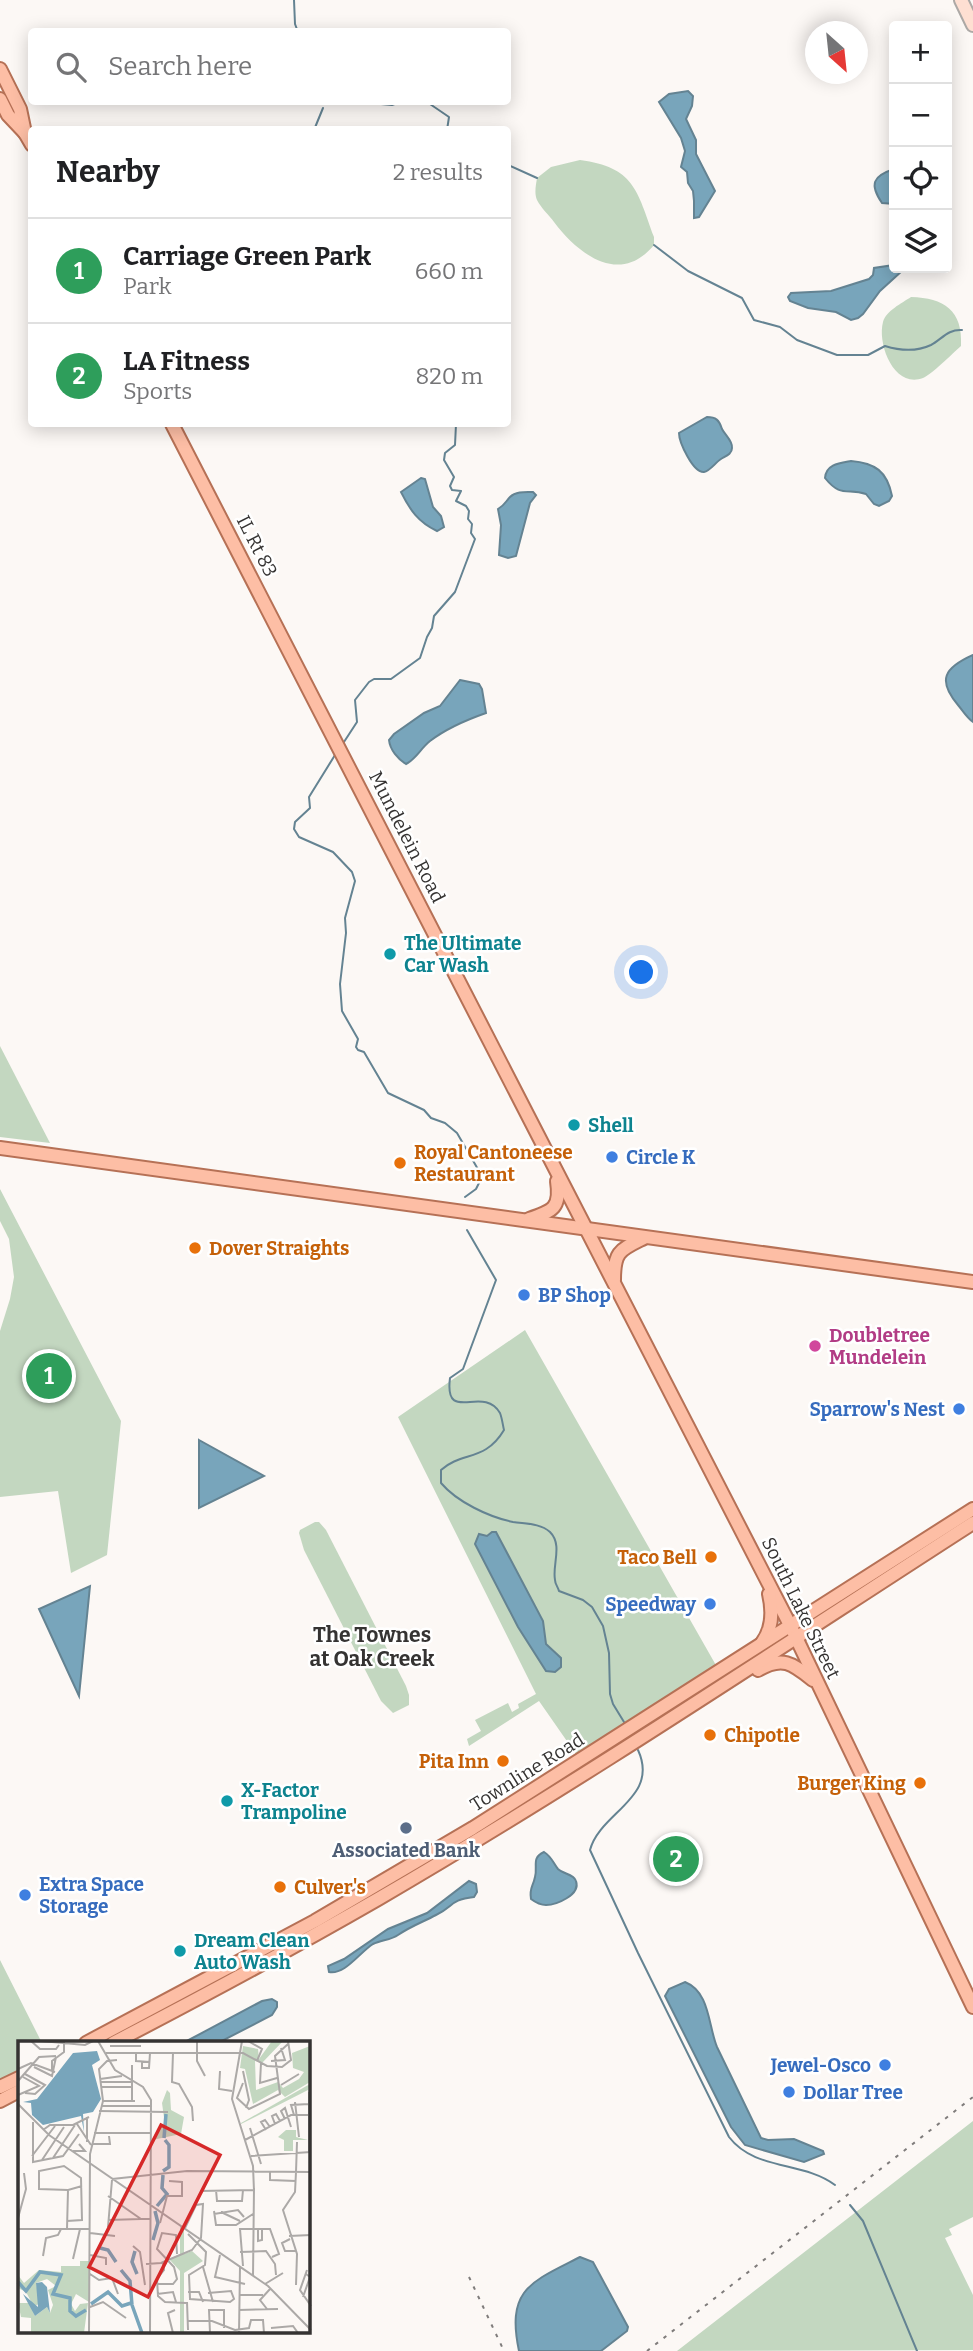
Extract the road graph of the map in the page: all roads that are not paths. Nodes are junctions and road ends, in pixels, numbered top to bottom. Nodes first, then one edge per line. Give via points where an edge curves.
1 (961, 0) edge
2 (973, 25) edge
3 (0, 69) edge
4 (0, 99) edge
5 (28, 136) edge
6 (28, 138) edge
7 (174, 427) edge
8 (308, 687) joint
9 (0, 1148) edge
10 (556, 1173) junction
11 (526, 1221) junction
12 (586, 1229) junction
13 (645, 1238) junction
14 (973, 1282) edge
15 (614, 1283) junction
16 (973, 1508) edge
17 (973, 1523) edge
18 (765, 1577) junction
19 (793, 1632) junction
20 (758, 1648) junction
21 (817, 1682) junction
22 (720, 1686) junction
23 (973, 2007) edge
24 (90, 2041) edge
25 (117, 2041) edge
26 (18, 2078) edge
27 (0, 2087) edge
28 (18, 2092) edge
29 (0, 2101) edge

1 - 2 street
3 - 5 main road
4 - 6 main road
7 - 8 main road, IL Rt 83
8 - 10 main road, Mundelein Road
9 - 11 main road
10 - 11 main road via 557,1204
10 - 12 main road, Mundelein Road
11 - 12 main road
12 - 13 main road
12 - 15 main road, South Lake Street
13 - 14 main road
13 - 15 main road via 617,1253
15 - 18 main road, South Lake Street
16 - 19 main road, Townline Road
17 - 19 main road, Townline Road
18 - 19 main road, South Lake Street
18 - 20 main road via 772,1618
19 - 20 main road, Townline Road
19 - 21 main road, South Lake Street
19 - 22 main road, Townline Road
20 - 24 main road, Townline Road via 390,1878
21 - 22 main road via 790,1663 778,1662
21 - 23 main road, South Lake Street
22 - 25 main road, Townline Road via 381,1897
26 - 27 main road
28 - 29 main road

